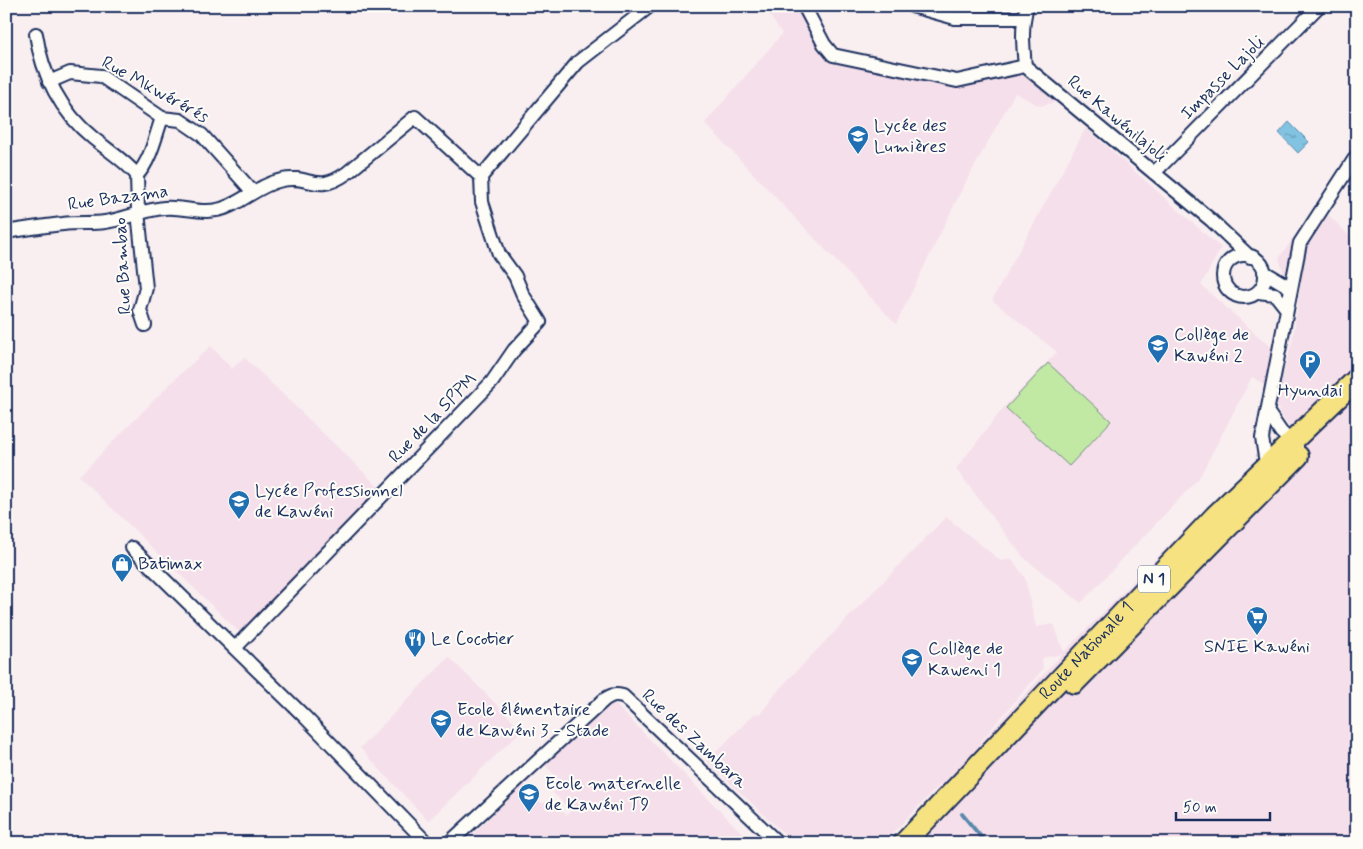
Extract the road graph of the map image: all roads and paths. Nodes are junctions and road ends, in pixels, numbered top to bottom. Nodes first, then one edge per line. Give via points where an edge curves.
1 (650, 6) edge
2 (804, 6) edge
3 (912, 6) edge
4 (1318, 7) edge
5 (1025, 12) edge
6 (36, 34) dead end
7 (1025, 66) junction
8 (49, 82) junction
9 (162, 118) junction
10 (1357, 155) edge
11 (1154, 173) junction
12 (137, 175) junction
13 (481, 177) junction
14 (252, 191) junction
15 (138, 212) junction
16 (6, 232) edge
17 (1231, 240) junction
18 (1250, 256) junction
19 (1232, 259) junction
20 (1264, 272) junction
21 (1291, 288) junction
22 (1258, 292) junction
23 (1286, 308) junction
24 (145, 325) dead end
25 (1357, 379) edge
26 (1357, 396) edge
27 (1268, 413) junction
28 (1298, 447) junction
29 (1276, 469) junction
30 (132, 548) dead end
31 (235, 648) junction
32 (426, 843) edge
33 (449, 843) edge
34 (778, 843) edge
35 (904, 843) edge
36 (916, 843) edge

1 - 13 street via 578,62
2 - 7 street via 833,55 957,81
3 - 5 street via 955,18
4 - 11 street, Impasse Lajoli
5 - 7 street via 1022,38
6 - 8 street via 39,58
7 - 11 street, Rue Kawénilajoli
8 - 9 street, Rue Mkwérérés via 70,73 101,76
8 - 12 street via 66,111 92,138
9 - 12 street via 149,156
9 - 14 street, Rue Mkwérérés via 180,120 202,135
10 - 21 street via 1300,243
11 - 17 street, Rue Kawénilajoli
12 - 15 street, Rue Bambao
13 - 14 street, Rue Bazama via 416,117 338,180 323,185 282,180
13 - 31 street, Rue de la SPPM via 482,202 499,254 540,322 514,350 492,382
14 - 15 street, Rue Bazama via 235,204 219,210 207,212 173,207
15 - 16 street, Rue Bazama via 105,222
15 - 24 street, Rue Bambao via 146,288 140,310
17 - 18 street, Rue Kawénilajoli
17 - 19 street
18 - 19 street
18 - 20 street, Rue Kawénilajoli via 1257,260
19 - 22 street via 1222,276 1226,288 1244,297
20 - 21 street, Rue Kawénilajoli
20 - 22 street
21 - 23 street
22 - 23 street via 1275,294
23 - 27 street
25 - 28 main road, Route Nationale 1 / N 1
26 - 28 main road, Route Nationale 1 / N 1
27 - 28 street
27 - 29 street via 1262,438 1266,457
28 - 29 main road, Route Nationale 1 / N 1
29 - 35 main road, Route Nationale 1 / N 1 via 1215,516
29 - 36 main road, Route Nationale 1 / N 1
30 - 31 street
31 - 32 street
33 - 34 street, Rue des Zambara via 610,695 617,694

